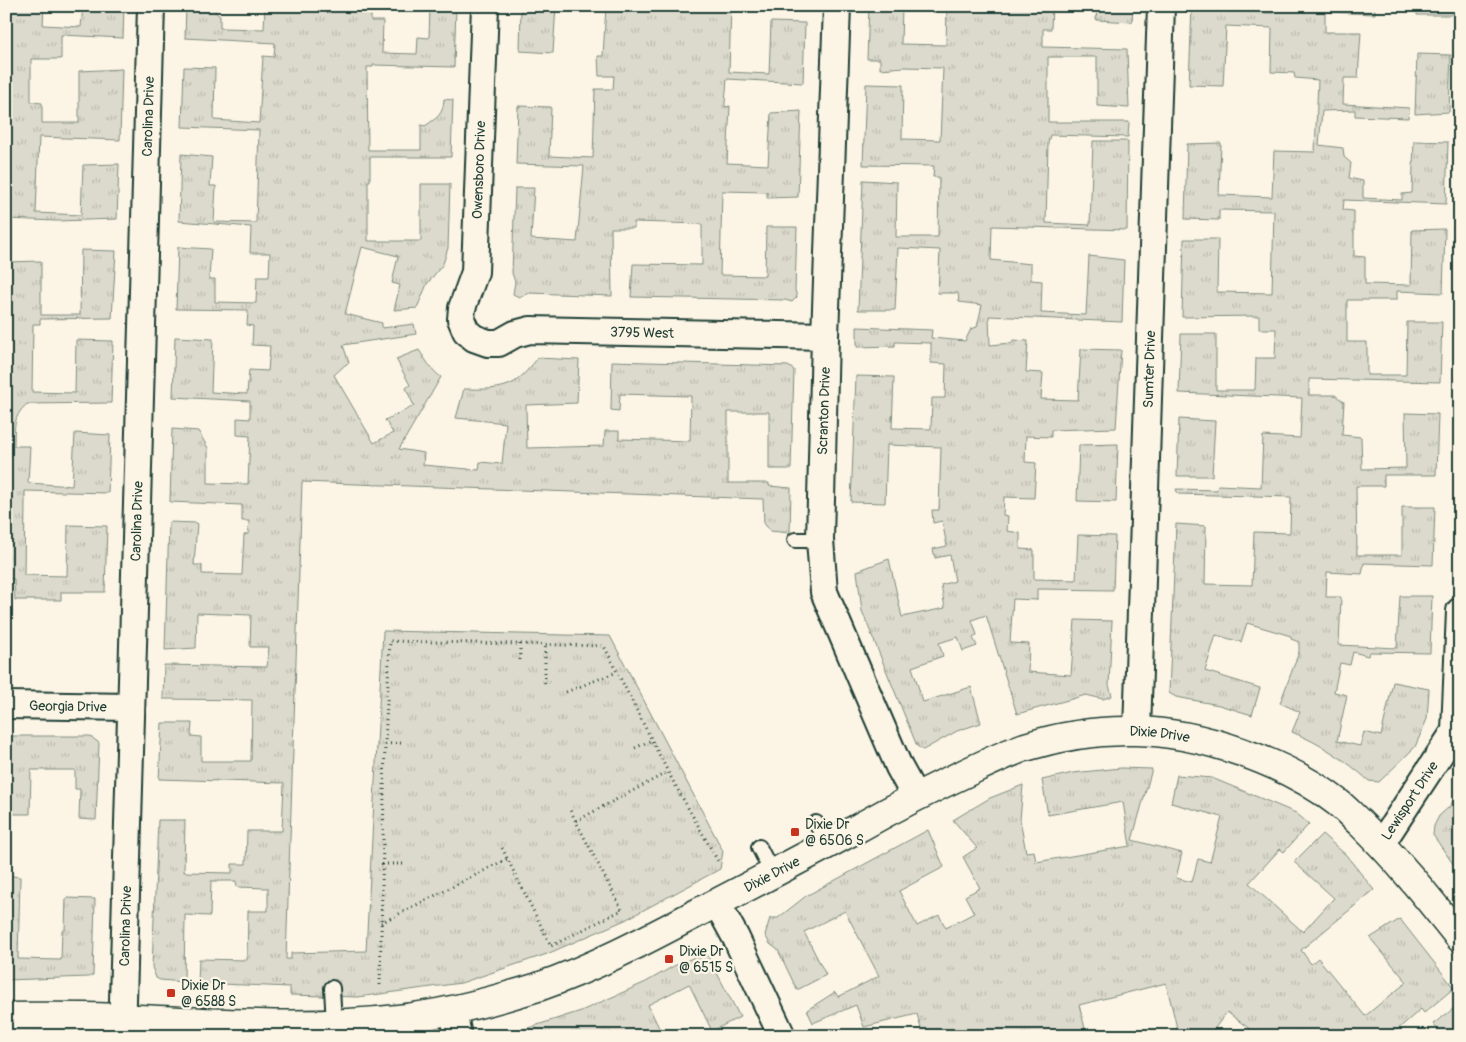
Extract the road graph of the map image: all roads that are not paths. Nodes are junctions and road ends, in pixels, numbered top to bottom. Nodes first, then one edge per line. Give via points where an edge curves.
1 (151, 6) edge
2 (485, 6) edge
3 (837, 6) edge
4 (1161, 6) edge
5 (466, 331) joint
6 (825, 336) junction
7 (1460, 611) edge
8 (6, 705) edge
9 (130, 707) junction
10 (1137, 731) junction
11 (915, 796) junction
12 (1382, 844) junction
13 (759, 846) dead end
14 (772, 873) junction
15 (717, 903) junction
16 (1460, 938) edge
17 (332, 988) dead end
18 (6, 1017) edge
19 (456, 1023) edge
20 (334, 1024) junction
21 (122, 1027) edge
22 (782, 1036) edge

1 - 9 street, Carolina Drive
2 - 5 street, Owensboro Drive via 475,272 461,319
3 - 6 street, Scranton Drive
4 - 10 street, Sumter Drive
5 - 6 street, 3795 West via 488,343 500,343 530,330
6 - 11 street, Scranton Drive via 807,540 824,592
7 - 12 street, Lewisport Drive via 1455,731
8 - 9 street, Georgia Drive
9 - 21 street, Carolina Drive
10 - 11 street, Dixie Drive via 1098,732 1027,746
10 - 12 street, Dixie Drive via 1207,742 1278,766 1338,802
11 - 14 street, Dixie Drive via 822,834
12 - 16 street, Dixie Drive
13 - 14 lane
14 - 15 street, Dixie Drive
15 - 19 street, Dixie Drive via 637,945
15 - 22 street
17 - 20 lane
18 - 21 street, Dixie Drive
19 - 20 street, Dixie Drive via 398,1019
20 - 21 street, Dixie Drive via 191,1022

